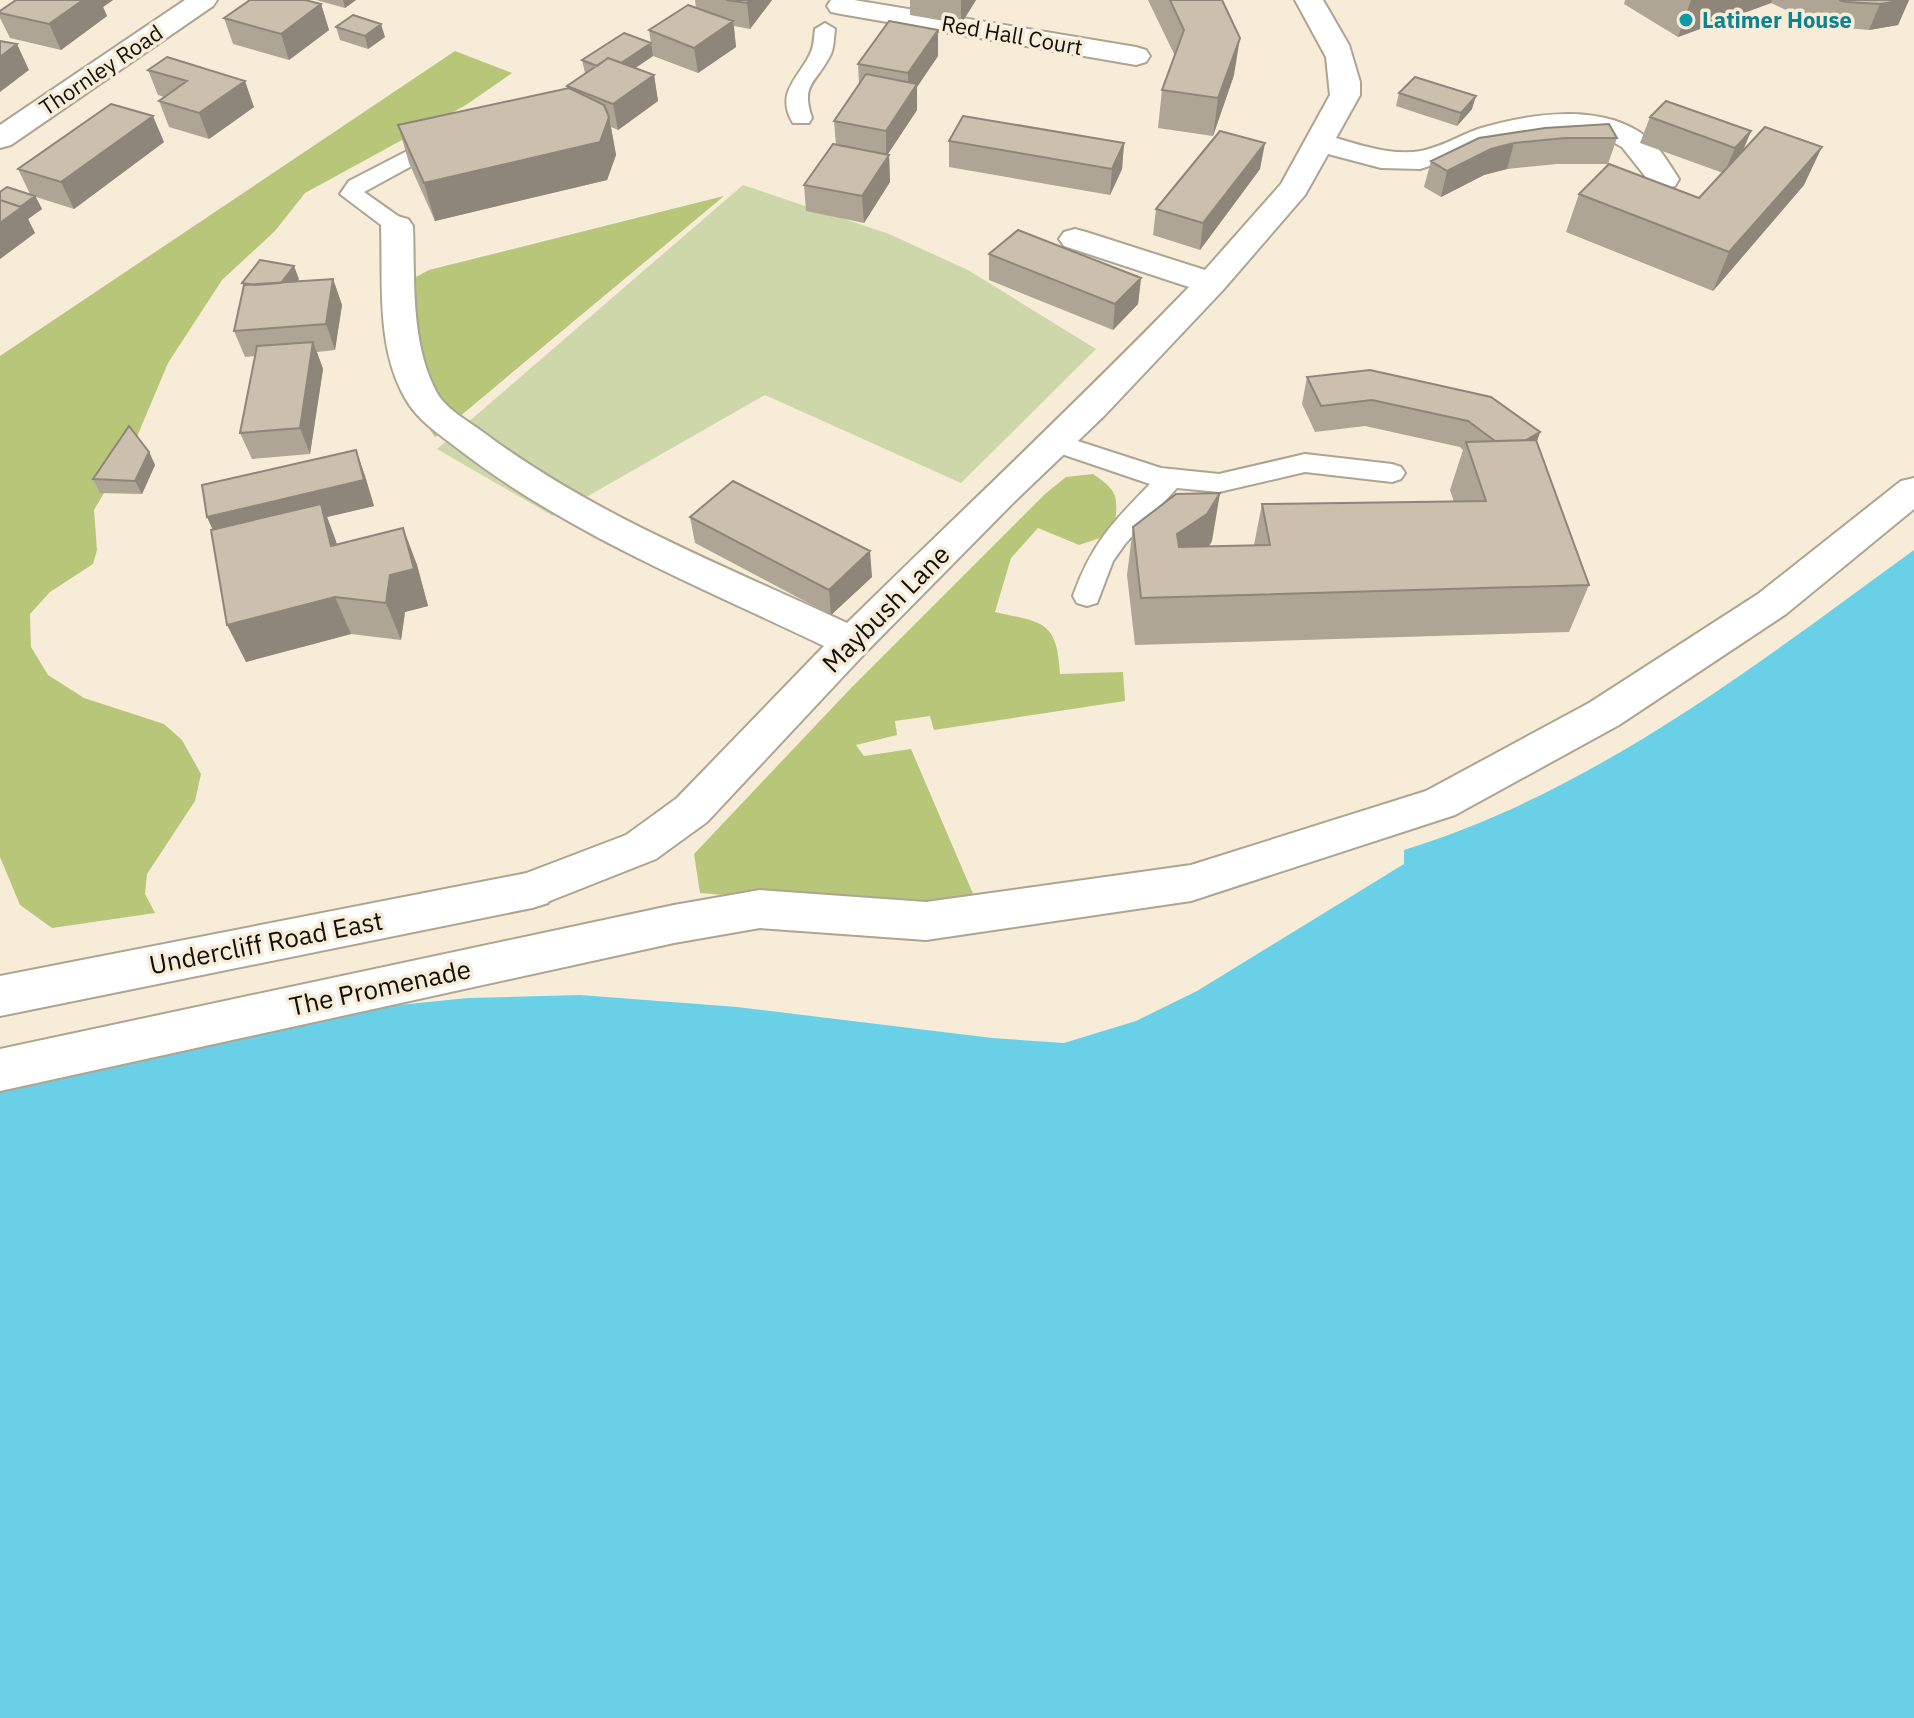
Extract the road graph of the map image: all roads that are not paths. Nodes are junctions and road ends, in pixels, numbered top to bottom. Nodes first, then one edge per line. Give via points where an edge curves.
1 (203, 0) edge
2 (1309, 0) edge
3 (843, 3) edge
4 (825, 29) joint
5 (1136, 56) dead end
6 (801, 118) dead end
7 (467, 126) edge
8 (0, 139) edge
9 (1317, 142) junction
10 (1664, 179) dead end
11 (397, 226) joint
12 (1075, 239) dead end
13 (1211, 283) junction
14 (1053, 442) junction
15 (1392, 473) dead end
16 (1171, 478) junction
17 (1914, 490) edge
18 (1087, 596) dead end
19 (852, 642) junction
20 (532, 890) joint
21 (0, 996) edge
22 (0, 1070) edge

1 - 8 street, Thornley Road
2 - 9 street, Maybush Lane via 1334,42 1347,78 1345,95
3 - 4 street
3 - 5 street, Red Hall Court
4 - 6 lane via 822,52 795,100
7 - 11 lane via 351,194
9 - 10 street via 1388,161 1420,160 1495,134 1541,125 1585,125 1635,142
9 - 13 street, Maybush Lane via 1294,188
11 - 19 street via 408,367 423,402 514,474 639,541
12 - 13 street
13 - 14 street, Maybush Lane
14 - 16 lane
14 - 19 street, Maybush Lane
15 - 16 lane via 1305,463 1219,483
16 - 18 lane via 1115,537
17 - 22 street, The Promenade via 1772,604 1604,714 1440,803 1191,883 926,921 760,909
19 - 20 street, Maybush Lane via 692,810 641,847
20 - 21 street, Undercliff Road East

